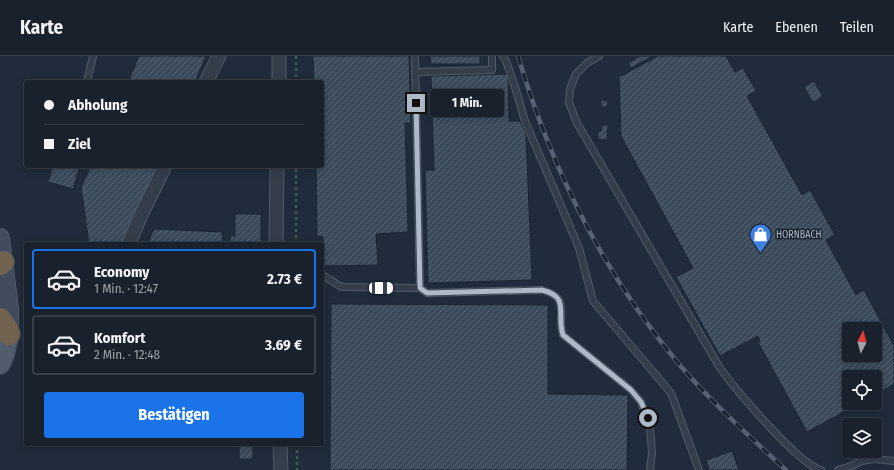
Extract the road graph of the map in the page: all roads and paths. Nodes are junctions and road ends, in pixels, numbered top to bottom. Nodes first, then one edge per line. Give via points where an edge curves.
1 (93, 56) edge
2 (219, 56) edge
3 (279, 56) edge
4 (296, 56) edge
5 (415, 56) edge
6 (492, 56) edge
7 (503, 56) edge
8 (599, 56) edge
9 (416, 72) junction
10 (87, 80) edge
11 (207, 80) edge
12 (279, 80) edge
13 (296, 80) edge
14 (164, 168) edge
15 (277, 168) edge
16 (296, 168) edge
17 (130, 242) edge
18 (276, 242) edge
19 (296, 242) edge
20 (1, 255) edge
21 (324, 276) edge
22 (420, 288) junction
23 (4, 326) edge
24 (0, 364) edge
25 (280, 446) edge
26 (297, 446) edge
27 (894, 461) edge
28 (281, 470) edge
29 (297, 470) edge
30 (650, 470) edge
31 (699, 470) edge
32 (821, 470) edge
33 (838, 470) edge

1 - 10 lane
2 - 11 street
3 - 12 street
4 - 13 path
5 - 9 lane
6 - 9 lane via 492,70
7 - 31 lane via 525,121 579,248 593,301 671,393
8 - 32 lane via 576,74 570,89 569,103 577,123 734,388 791,448
9 - 22 lane
14 - 17 street
15 - 18 street
16 - 19 path
20 - 23 main road via 9,308
21 - 22 lane via 343,287
22 - 30 lane via 427,293 542,290 552,293 561,303 563,335 631,390 641,402 650,427
23 - 24 main road via 4,355
25 - 28 street
26 - 29 path
27 - 33 lane via 874,459

